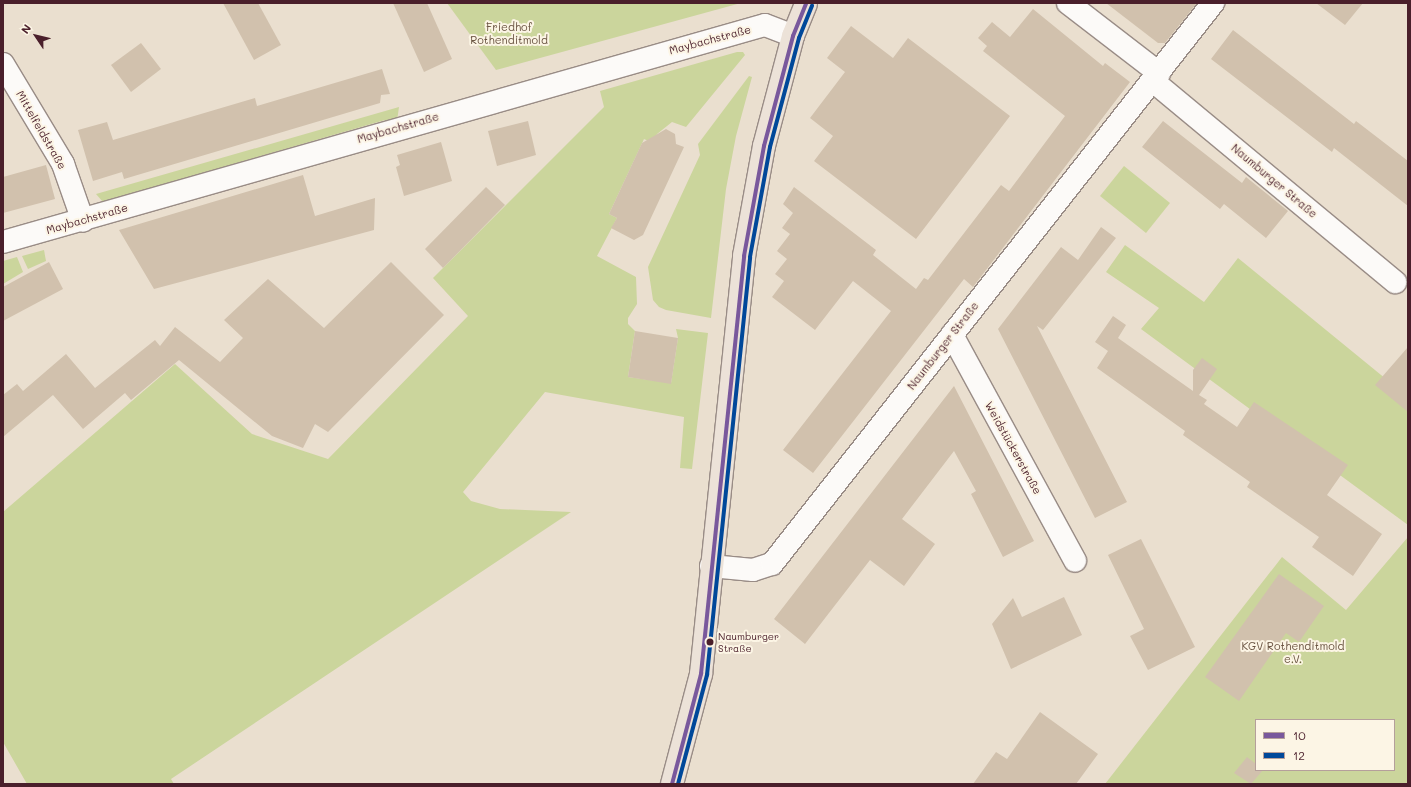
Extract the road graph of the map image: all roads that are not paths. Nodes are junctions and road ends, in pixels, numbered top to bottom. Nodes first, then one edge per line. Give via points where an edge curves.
1 (806, 3) edge
2 (1068, 3) edge
3 (1213, 3) edge
4 (792, 36) junction
5 (3, 64) edge
6 (1156, 77) junction
7 (83, 221) junction
8 (3, 242) edge
9 (1395, 282) dead end
10 (952, 335) junction
11 (1075, 561) dead end
12 (711, 566) junction
13 (672, 784) edge

1 - 4 main road
2 - 6 street
3 - 6 street, Naumburger Straße
4 - 7 street, Maybachstraße via 765,24 425,120
4 - 12 main road via 764,146 744,256
5 - 7 street, Mittelfeldstraße via 63,164
6 - 9 street, Naumburger Straße
6 - 10 street, Naumburger Straße
7 - 8 street, Maybachstraße
10 - 11 street, Weidstückerstraße
10 - 12 street, Naumburger Straße via 772,564 753,570
12 - 13 main road via 701,674

